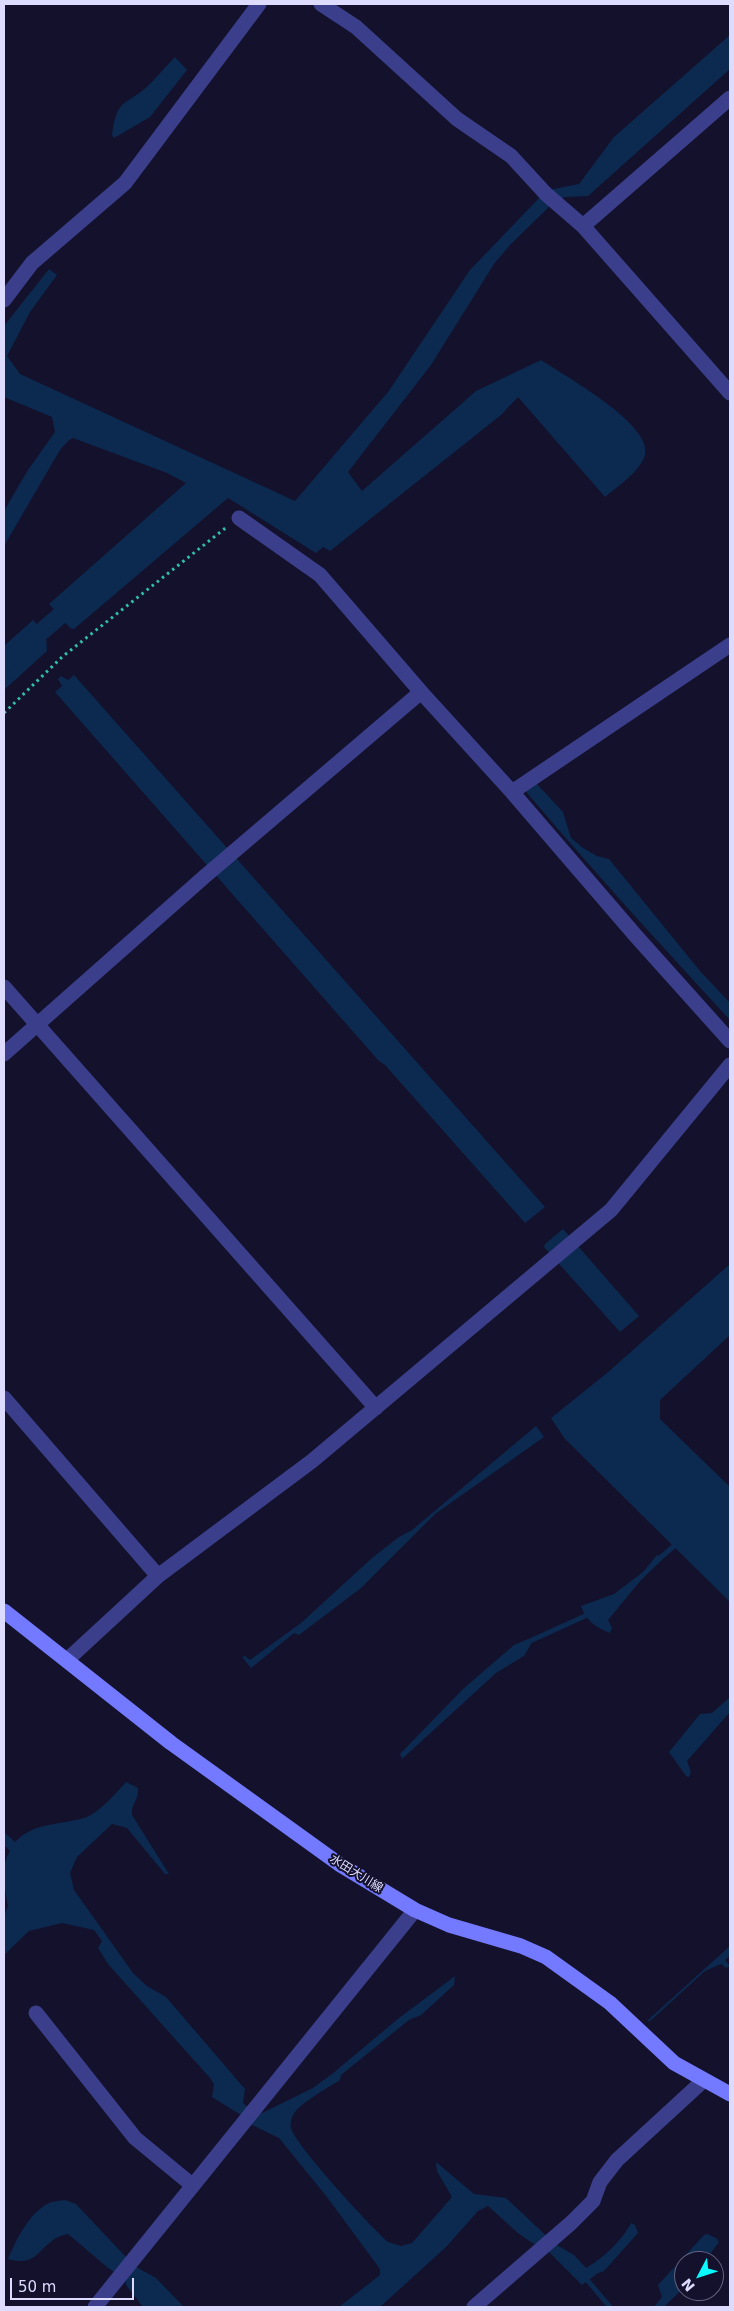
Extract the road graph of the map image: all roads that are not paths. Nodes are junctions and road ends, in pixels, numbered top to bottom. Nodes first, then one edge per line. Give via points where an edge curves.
1 (259, 4) edge
2 (321, 4) edge
3 (730, 98) edge
4 (582, 226) junction
5 (4, 300) edge
6 (730, 393) edge
7 (239, 518) road end
8 (730, 644) edge
9 (421, 692) junction
10 (512, 792) junction
11 (4, 987) edge
12 (37, 1025) junction
13 (730, 1041) edge
14 (4, 1054) edge
15 (730, 1065) edge
16 (4, 1398) edge
17 (376, 1408) junction
18 (158, 1576) junction
19 (4, 1611) edge
20 (67, 1660) junction
21 (415, 1910) junction
22 (36, 2013) dead end
23 (704, 2080) junction
24 (730, 2094) edge
25 (192, 2184) junction
26 (95, 2307) edge
27 (474, 2307) edge

1 - 5 street via 125,183 32,263
2 - 4 street via 356,27 456,119 511,156
3 - 4 street
4 - 6 street
7 - 9 street via 320,575
8 - 10 street
9 - 10 street
9 - 12 street
10 - 13 street
11 - 12 street
12 - 14 street
12 - 17 street
15 - 17 street via 611,1210
16 - 18 street
17 - 18 street via 312,1462
18 - 20 street
19 - 20 main road, 水田大川線
20 - 21 main road, 水田大川線 via 270,1816 338,1864
21 - 23 main road, 水田大川線 via 449,1925 522,1946 546,1957 610,2003 674,2063
21 - 25 street
22 - 25 street via 134,2138
23 - 24 main road, 水田大川線
23 - 27 street via 617,2160 600,2182 593,2201 571,2223
25 - 26 street

